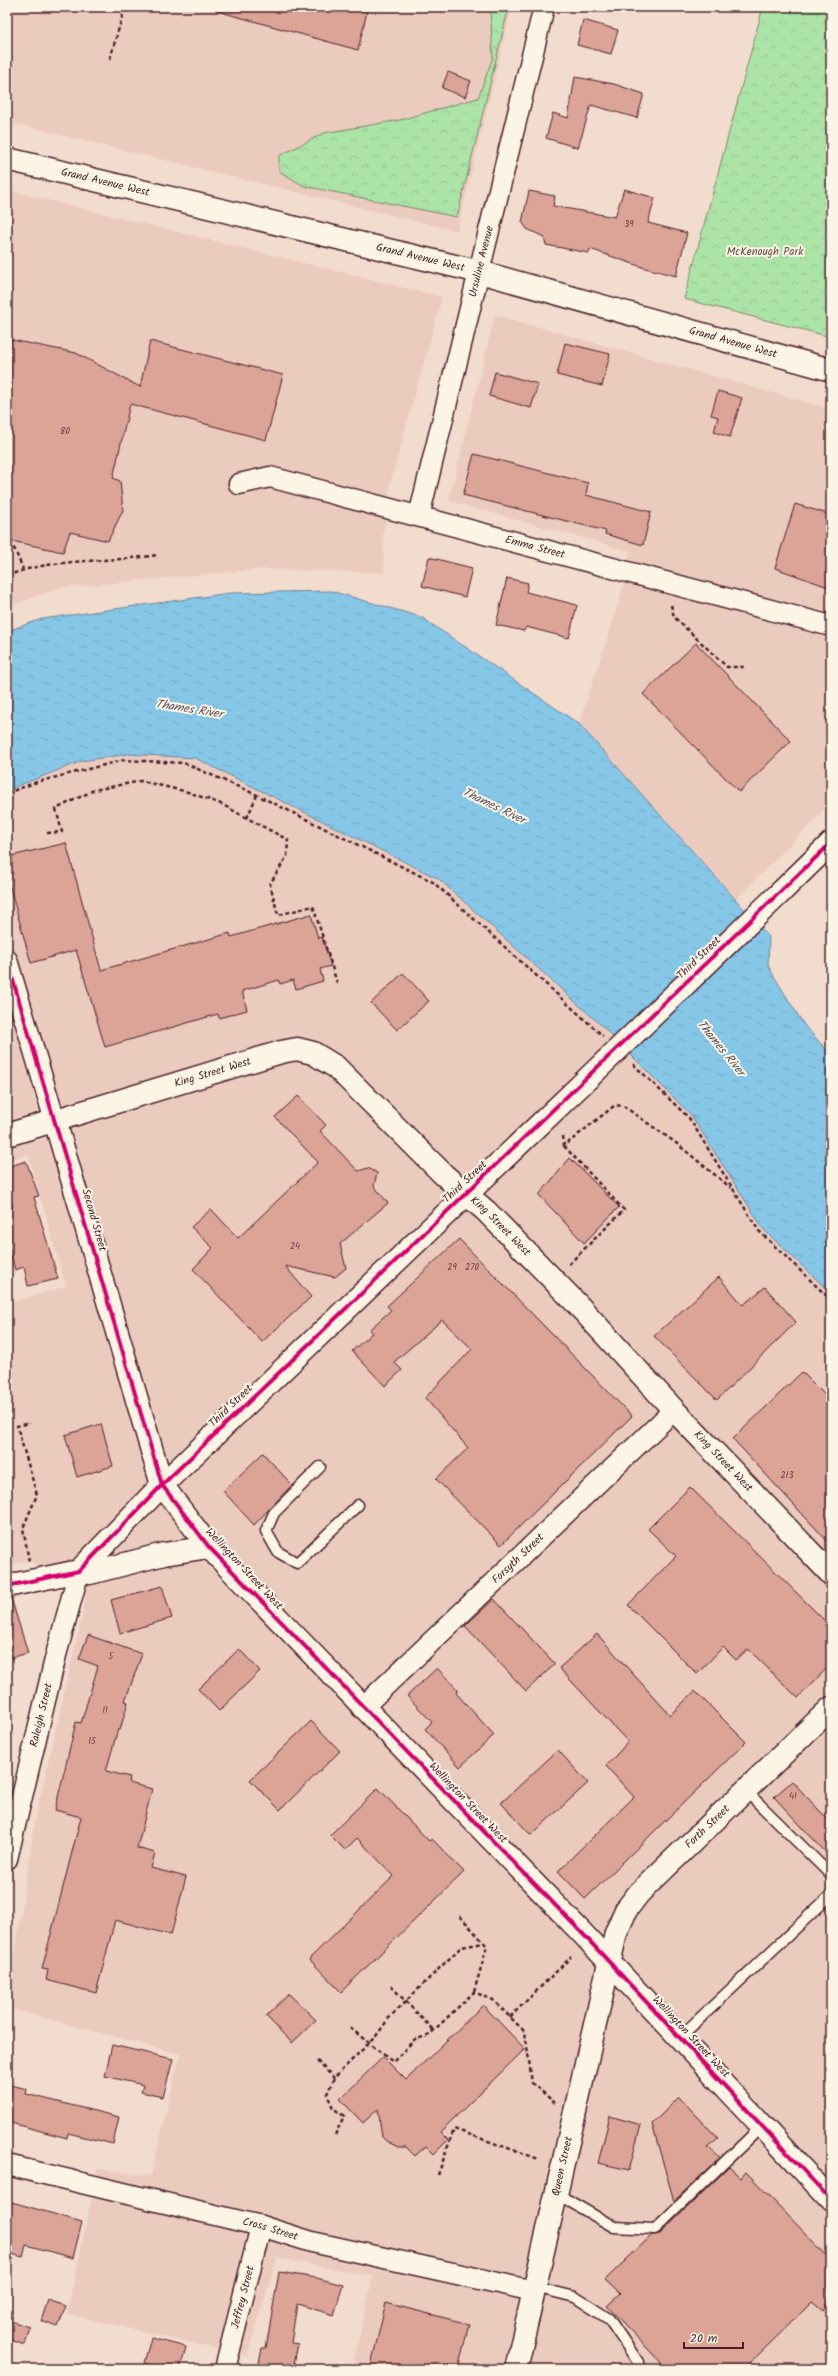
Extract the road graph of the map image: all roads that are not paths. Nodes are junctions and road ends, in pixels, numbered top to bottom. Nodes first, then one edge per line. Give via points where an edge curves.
1 (544, 7) edge
2 (7, 159) edge
3 (480, 272) junction
4 (831, 370) edge
5 (239, 484) dead end
6 (419, 516) junction
7 (831, 626) edge
8 (831, 843) edge
9 (7, 960) edge
10 (55, 1121) junction
11 (7, 1135) edge
12 (465, 1194) junction
13 (674, 1410) junction
14 (320, 1467) dead end
15 (162, 1485) junction
16 (358, 1505) dead end
17 (209, 1547) junction
18 (79, 1571) junction
19 (831, 1574) edge
20 (7, 1586) edge
21 (362, 1708) junction
22 (831, 1708) edge
23 (746, 1791) junction
24 (7, 1859) edge
25 (831, 1874) edge
26 (831, 1895) edge
27 (610, 1963) junction
28 (679, 2038) junction
29 (762, 2126) junction
30 (7, 2165) edge
31 (557, 2194) junction
32 (831, 2200) edge
33 (261, 2226) junction
34 (534, 2289) junction
35 (638, 2365) edge
36 (225, 2369) edge
37 (516, 2369) edge
38 (647, 2369) edge

1 - 3 street, Ursuline Avenue
2 - 3 street, Grand Avenue West
3 - 4 street, Grand Avenue West
3 - 6 street, Ursuline Avenue
5 - 6 street, Emma Street via 270,477
6 - 7 street, Emma Street
8 - 12 street, Third Street, bridge
9 - 10 street, Second Street
10 - 11 street, King Street West
10 - 12 street, King Street West via 297,1049 313,1053 336,1066
10 - 15 street, Second Street
12 - 13 street, King Street West via 572,1299
12 - 15 street, Third Street
13 - 19 street, King Street West
13 - 21 street, Forsyth Street
14 - 16 lane via 274,1512 266,1531 278,1552 297,1563
15 - 17 street, Wellington Street West
15 - 18 street
17 - 18 street via 164,1554 90,1573
17 - 21 street, Wellington Street West
18 - 20 street
18 - 24 street, Raleigh Street
21 - 27 street, Wellington Street West
22 - 23 street, Forth Street
23 - 25 lane
23 - 27 street, Forth Street via 639,1893 626,1910 616,1933
26 - 28 lane
27 - 28 street, Wellington Street West
27 - 31 street, Queen Street
28 - 29 street, Wellington Street West
29 - 31 lane via 654,2229 614,2227
29 - 32 street, Wellington Street West
30 - 33 street, Cross Street
31 - 34 street, Queen Street
33 - 34 street, Cross Street via 312,2242
33 - 36 street, Jeffrey Street
34 - 35 lane via 575,2297 609,2319
34 - 37 street, Queen Street
35 - 38 lane

